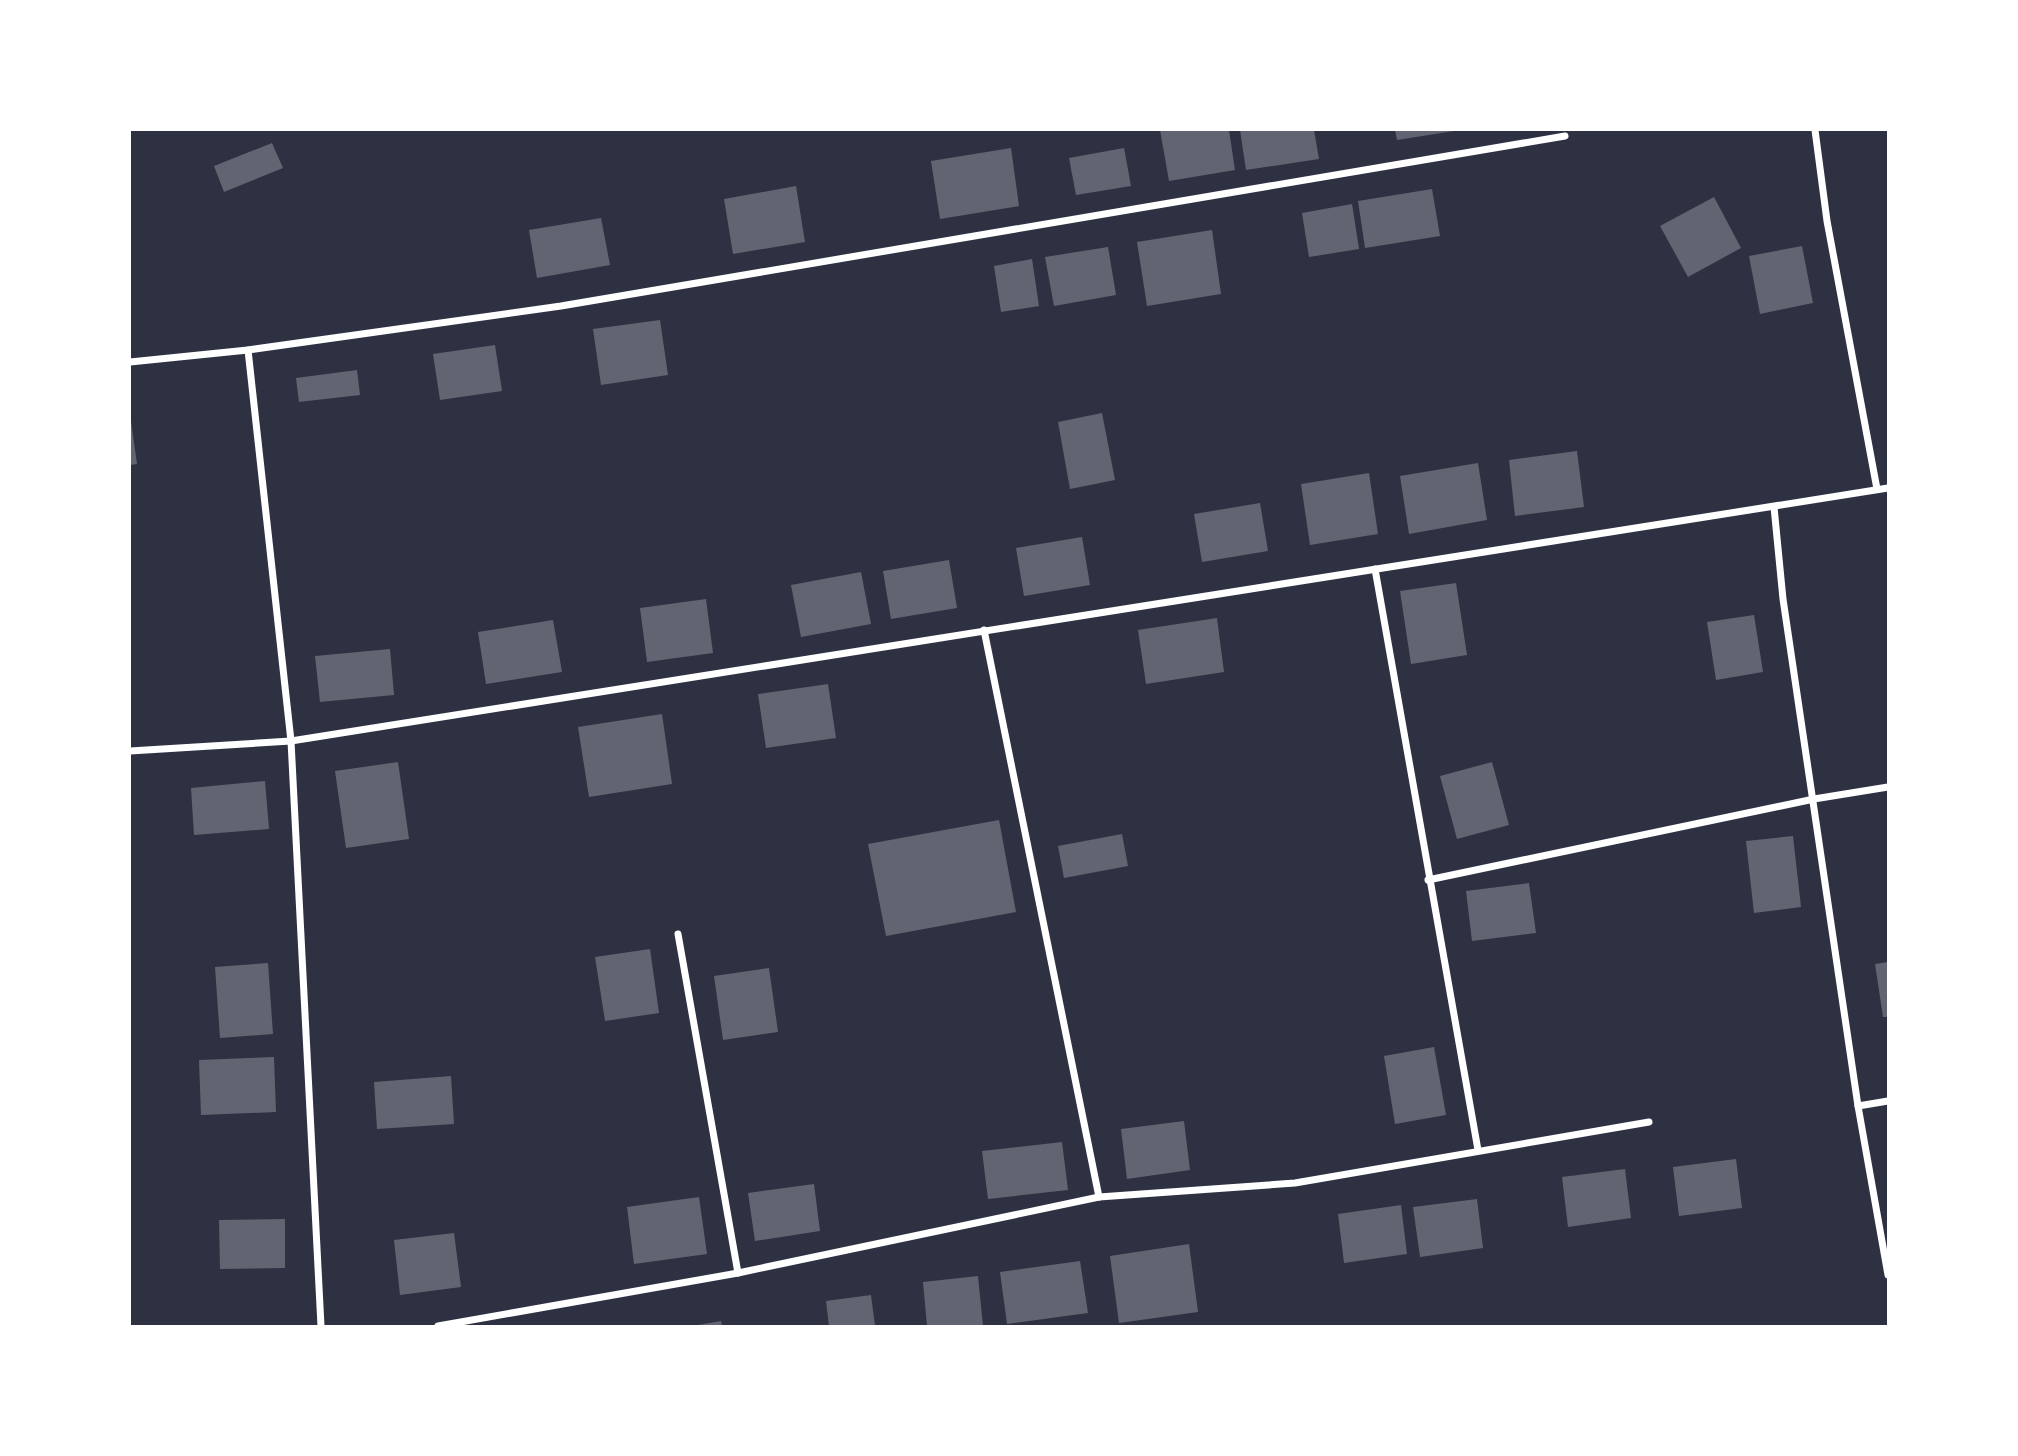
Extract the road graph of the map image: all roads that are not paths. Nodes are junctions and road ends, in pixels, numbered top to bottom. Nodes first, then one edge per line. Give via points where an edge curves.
1 (1815, 130) edge
2 (1565, 136) dead end
3 (248, 350) junction
4 (130, 362) edge
5 (1888, 488) edge
6 (1877, 489) junction
7 (1774, 507) junction
8 (1374, 569) junction
9 (984, 630) junction
10 (291, 741) junction
11 (130, 751) edge
12 (1888, 787) edge
13 (1814, 799) junction
14 (1428, 880) junction
15 (678, 934) dead end
16 (1888, 1101) edge
17 (1858, 1106) junction
18 (1648, 1122) dead end
19 (1478, 1150) junction
20 (1099, 1197) junction
21 (738, 1273) junction
22 (1888, 1275) edge
23 (321, 1326) edge
24 (438, 1326) edge

1 - 6 street via 1827,221
2 - 3 street via 561,306
3 - 4 street
3 - 10 street
5 - 6 street
6 - 7 street
7 - 8 street
7 - 13 street via 1783,599
8 - 9 street
8 - 14 street
9 - 10 street
9 - 20 street
10 - 11 street
10 - 23 street
12 - 13 street
13 - 14 street
13 - 17 street
14 - 19 street
15 - 21 street
16 - 17 street
17 - 22 street
18 - 19 street
19 - 20 street via 1295,1183
20 - 21 street
21 - 24 street

